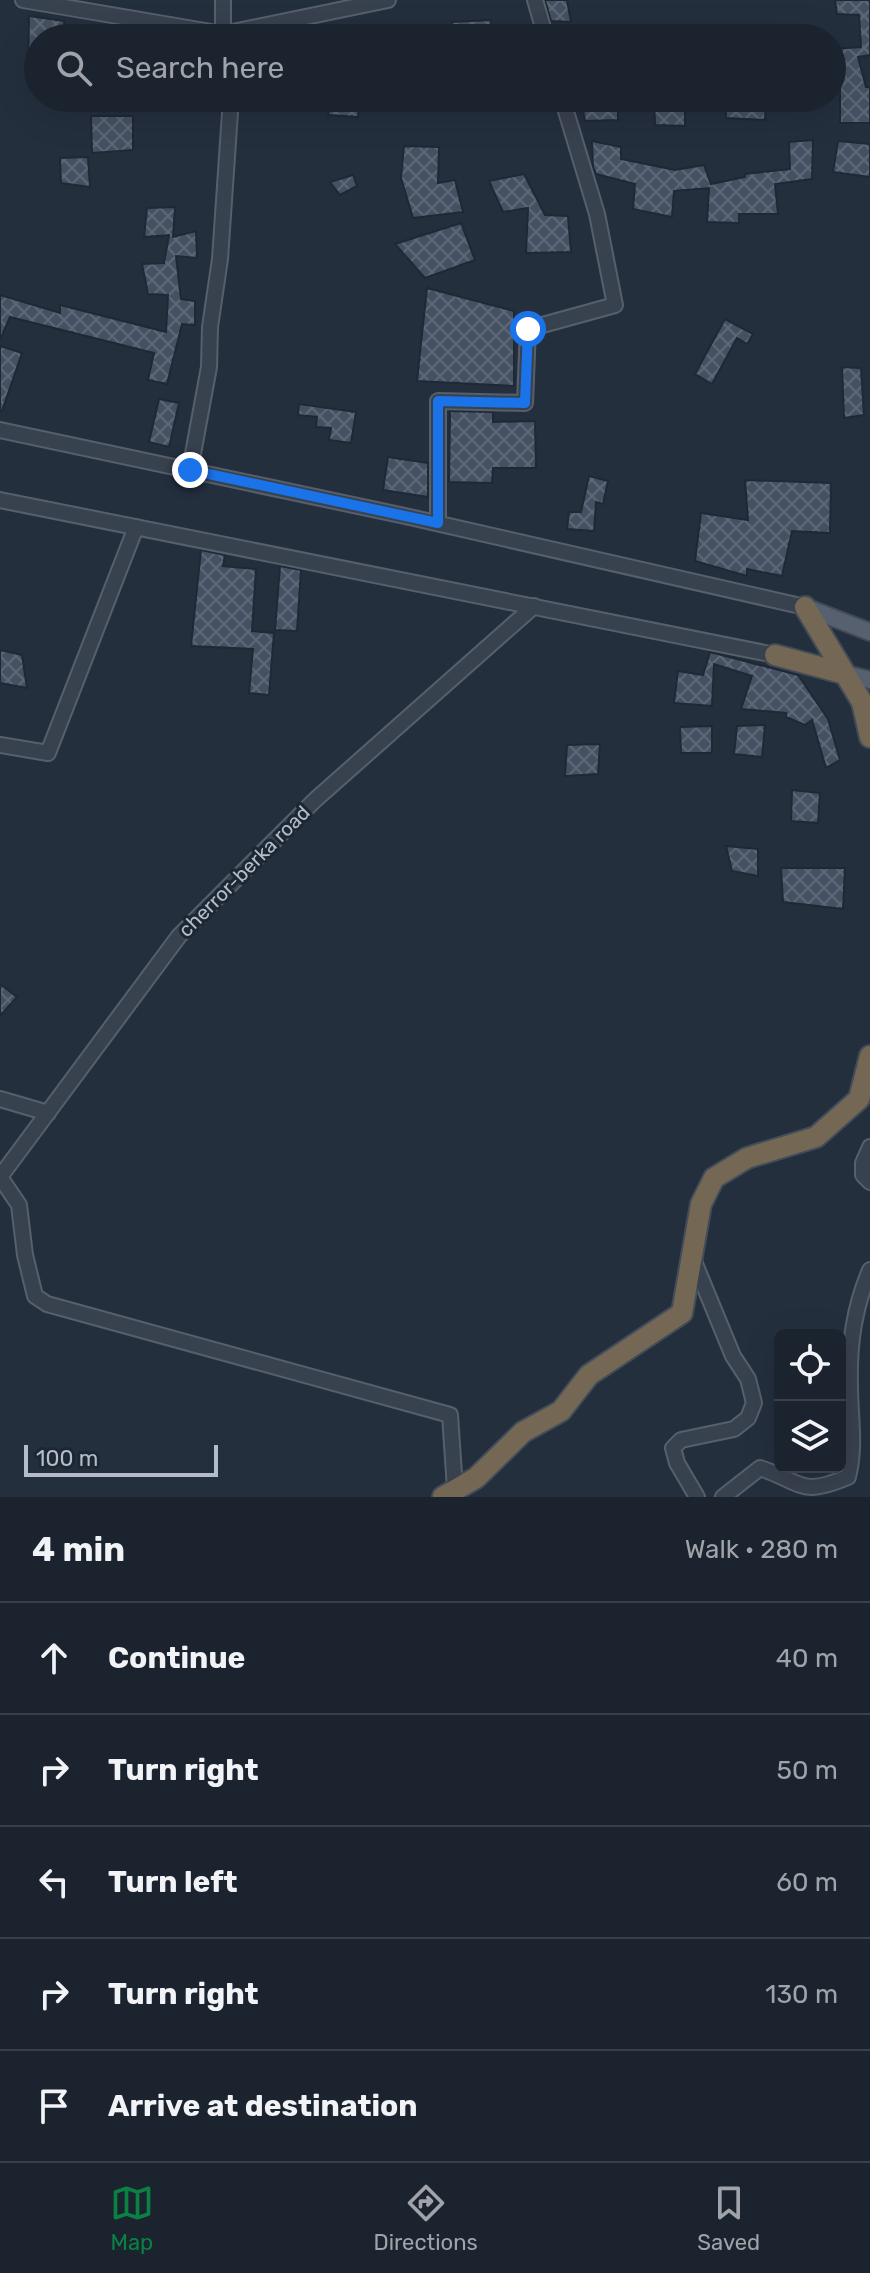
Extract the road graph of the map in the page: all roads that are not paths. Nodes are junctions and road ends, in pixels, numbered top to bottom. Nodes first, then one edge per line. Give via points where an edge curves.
1 (23, 0) edge
2 (223, 0) edge
3 (388, 0) edge
4 (535, 0) edge
5 (363, 2) edge
6 (156, 24) edge
7 (223, 24) edge
8 (272, 24) edge
9 (542, 24) edge
10 (230, 112) edge
11 (566, 112) edge
12 (0, 430) edge
13 (190, 470) junction
14 (0, 500) edge
15 (438, 523) junction
16 (136, 527) junction
17 (534, 606) junction
18 (805, 607) junction
19 (870, 632) edge
20 (775, 655) joint
21 (842, 673) junction
22 (870, 680) edge
23 (870, 737) edge
24 (0, 745) edge
25 (870, 1056) edge
26 (0, 1099) edge
27 (864, 1104) edge
28 (48, 1113) junction
29 (870, 1147) edge
30 (0, 1177) edge
31 (870, 1182) edge
32 (692, 1255) junction
33 (870, 1270) edge
34 (449, 1493) edge
35 (697, 1497) edge
36 (723, 1497) edge

1 - 6 street
2 - 7 street
3 - 5 street
4 - 9 street
5 - 8 street
10 - 13 street via 209,367
11 - 15 street via 597,214 615,305 528,329 525,403 438,401
12 - 13 street
13 - 15 street
14 - 16 street
15 - 18 street
16 - 17 street
16 - 24 street via 48,753
17 - 20 street
17 - 28 street, cherror-berka road via 315,800 179,936
18 - 19 main road
18 - 21 highway
20 - 21 highway
21 - 22 main road
21 - 23 highway via 862,702
25 - 27 highway
26 - 28 street
27 - 32 highway via 816,1137 747,1158 714,1178 701,1204
28 - 30 street, cherror-berka road
29 - 31 street via 863,1175
30 - 34 street via 19,1205 35,1296 47,1304 450,1415
32 - 34 highway via 682,1313 589,1375 561,1411 523,1432 476,1478
32 - 35 street via 754,1403 748,1418 734,1429 681,1440 673,1448
33 - 36 street via 850,1337 854,1452 848,1477 822,1492 804,1491 760,1468

